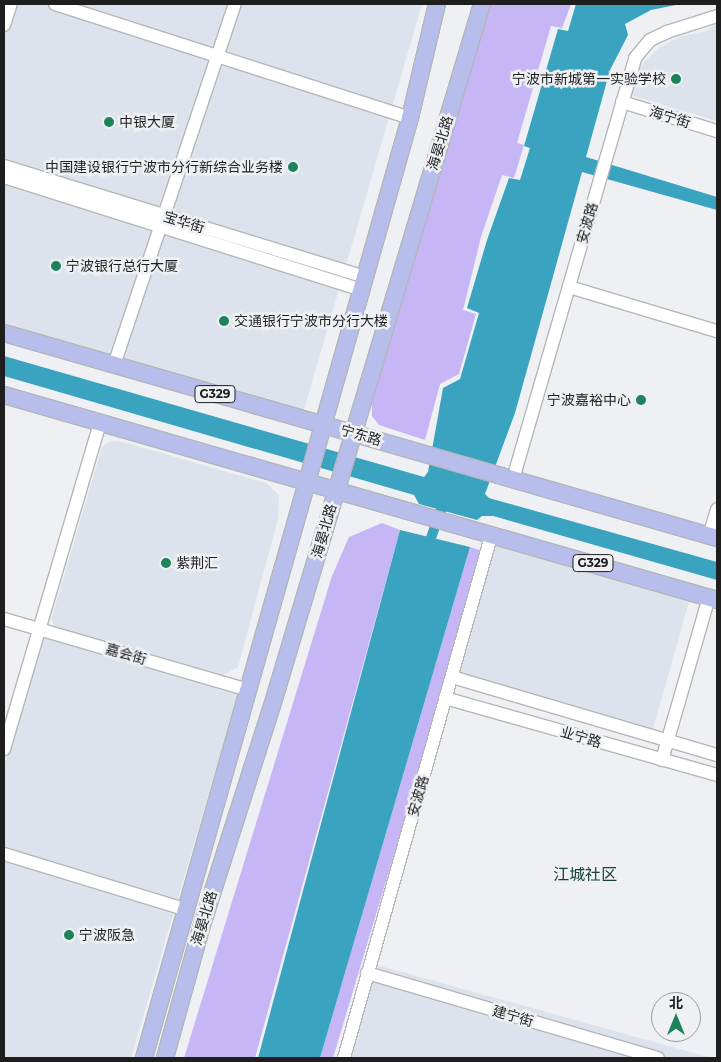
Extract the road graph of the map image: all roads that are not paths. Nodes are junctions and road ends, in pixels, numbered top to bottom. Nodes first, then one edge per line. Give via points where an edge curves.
1 (11, 4) edge
2 (55, 4) edge
3 (235, 4) edge
4 (437, 4) edge
5 (482, 4) edge
6 (717, 16) edge
7 (4, 26) edge
8 (218, 56) junction
9 (622, 102) junction
10 (410, 118) junction
11 (717, 132) edge
12 (4, 166) edge
13 (4, 177) edge
14 (161, 220) junction
15 (362, 283) junction
16 (569, 287) junction
17 (717, 331) edge
18 (4, 333) edge
19 (114, 365) junction
20 (4, 395) edge
21 (100, 423) junction
22 (322, 424) junction
23 (352, 433) junction
24 (513, 479) junction
25 (306, 482) junction
26 (336, 490) junction
27 (717, 509) edge
28 (492, 533) junction
29 (713, 537) edge
30 (713, 598) edge
31 (4, 619) edge
32 (39, 629) junction
33 (452, 677) junction
34 (248, 690) junction
35 (446, 698) junction
36 (667, 740) junction
37 (4, 749) edge
38 (717, 755) edge
39 (662, 760) junction
40 (717, 776) edge
41 (4, 854) edge
42 (187, 910) junction
43 (368, 973) junction
44 (144, 1058) edge
45 (165, 1058) edge
46 (344, 1058) edge
47 (658, 1058) edge

1 - 7 street
2 - 8 street
3 - 8 street
4 - 10 main road, 海晏北路
5 - 23 main road, 海晏北路
6 - 9 street, 安波路 via 650,40 635,58
8 - 10 street
8 - 14 street
9 - 11 street, 海宁街
9 - 16 street, 安波路
10 - 15 main road, 海晏北路
12 - 14 street, 宝华街
13 - 14 street, 宝华街
14 - 15 street, 宝华街
14 - 19 street
15 - 22 main road, 海晏北路
16 - 17 street
16 - 24 street, 安波路
18 - 19 main road, 宁东路 / G329
19 - 22 main road, 宁东路 / G329
20 - 21 main road, G329
21 - 25 main road, G329
21 - 32 street
22 - 23 main road, 宁东路 / G329
22 - 25 main road, 海晏北路
23 - 24 main road, 宁东路 / G329
23 - 26 main road, 海晏北路
24 - 29 main road, 宁东路 / G329
25 - 26 main road, G329
25 - 34 main road, 海晏北路
26 - 28 main road, G329
26 - 45 main road, 海晏北路 via 202,925
27 - 29 street
28 - 30 main road, G329
28 - 33 street, 安波路
30 - 36 street
31 - 32 street, 嘉会街
32 - 34 street, 嘉会街
32 - 37 street
33 - 35 street, 安波路
33 - 36 street, 业宁路
34 - 42 main road, 海晏北路
35 - 39 street, 业宁路
35 - 43 street, 安波路
36 - 38 street, 业宁路
36 - 39 street
39 - 40 street, 业宁路
41 - 42 street
42 - 44 main road, 海晏北路
43 - 46 street, 安波路
43 - 47 street, 建宁街

